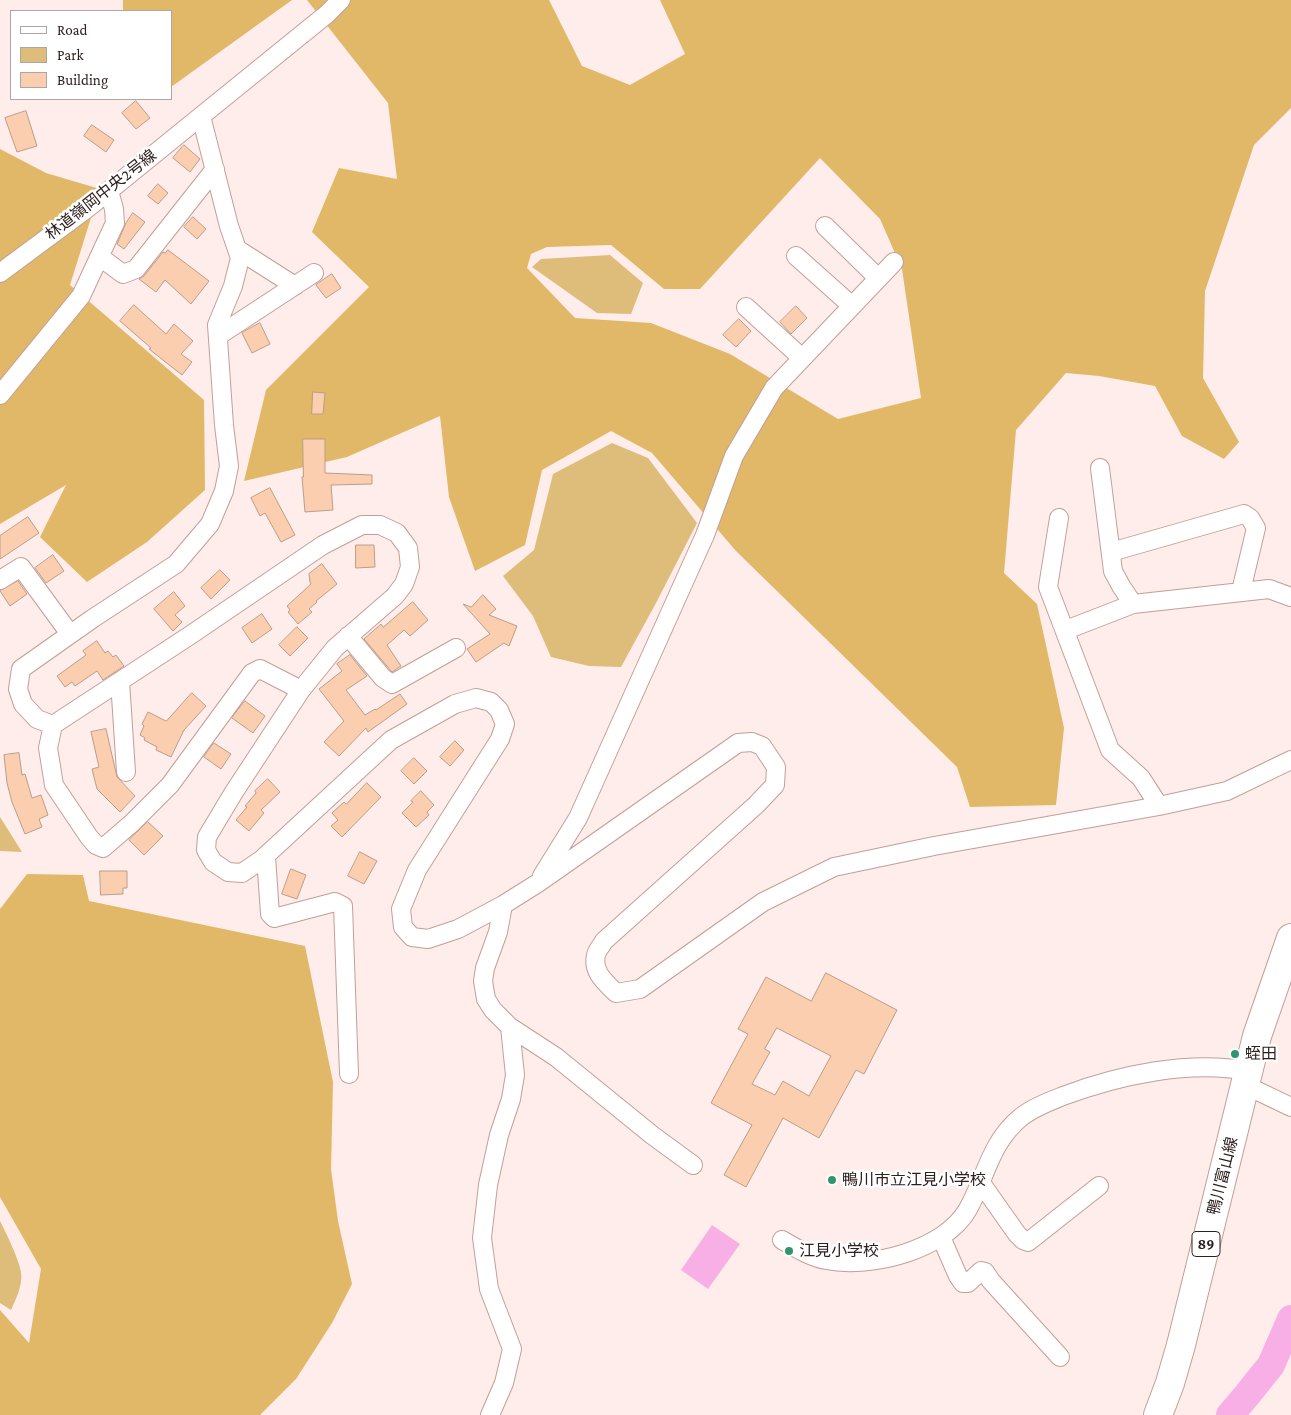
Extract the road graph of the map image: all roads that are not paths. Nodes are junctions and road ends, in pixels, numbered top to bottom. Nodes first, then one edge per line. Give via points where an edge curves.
1 (341, 0) edge
2 (201, 116) junction
3 (215, 169) junction
4 (109, 190) junction
5 (825, 226) dead end
6 (237, 249) junction
7 (796, 256) dead end
8 (100, 257) junction
9 (894, 262) dead end
10 (0, 273) edge
11 (314, 273) dead end
12 (878, 278) junction
13 (295, 286) junction
14 (852, 306) junction
15 (746, 307) dead end
16 (218, 336) junction
17 (802, 358) junction
18 (0, 395) edge
19 (1100, 468) dead end
20 (1059, 518) dead end
21 (1111, 552) junction
22 (0, 580) edge
23 (1241, 591) junction
24 (1291, 597) edge
25 (1133, 604) junction
26 (1066, 630) junction
27 (70, 634) junction
28 (348, 636) junction
29 (456, 648) dead end
30 (120, 681) junction
31 (301, 690) junction
32 (52, 725) junction
33 (1291, 760) edge
34 (126, 772) dead end
35 (1159, 806) junction
36 (266, 856) junction
37 (538, 882) junction
38 (503, 905) junction
39 (1291, 938) edge
40 (510, 1027) junction
41 (349, 1074) dead end
42 (1247, 1078) junction
43 (1291, 1107) edge
44 (694, 1165) dead end
45 (981, 1183) junction
46 (1099, 1186) dead end
47 (941, 1237) junction
48 (782, 1240) dead end
49 (1060, 1357) dead end
50 (490, 1415) edge
51 (1158, 1415) edge

1 - 2 street, 林道嶺岡中央2号線
2 - 3 street
2 - 4 street, 林道嶺岡中央2号線
3 - 6 street
3 - 8 street via 136,269 123,274
4 - 8 street via 115,222
4 - 10 street, 林道嶺岡中央2号線
5 - 12 street
6 - 13 street
6 - 16 street via 240,258 217,325
7 - 14 street
8 - 18 street via 81,296
9 - 12 street
11 - 13 street
12 - 14 street
13 - 16 street
14 - 17 street
15 - 17 street
16 - 27 street via 229,466 224,491 210,524 176,564
17 - 37 street via 774,388 734,456 705,535 578,818
19 - 21 street
20 - 26 street via 1048,587
21 - 23 street via 1244,514 1256,528
21 - 25 street via 1113,571
22 - 27 street via 21,567
23 - 24 street via 1269,589
23 - 25 street
25 - 26 street
26 - 35 street via 1110,750 1141,778
27 - 32 street via 21,669 18,689 23,704 37,719
28 - 29 street via 383,678 392,684
28 - 30 street via 395,596 410,567 408,548 397,533 380,526 362,525 323,545
28 - 31 street
30 - 32 street
30 - 34 street
31 - 32 street via 260,669 252,672 170,785 103,848 89,837 54,785 48,748
31 - 36 street via 207,837 206,850 213,862 228,872 242,873
33 - 35 street via 1227,791
35 - 37 street via 834,867 763,902 640,989 616,993 596,968 596,955 604,941 756,805 775,784 776,766 770,755 762,746 752,742 738,743
36 - 38 street via 391,740 455,704 476,698 491,702 505,724 500,739 417,870 401,910 403,927 412,938 428,939 458,929
36 - 41 street via 270,914 274,918 335,902 343,906
37 - 38 street
38 - 40 street via 483,981 486,999
39 - 42 main road, 鴨川富山線 / 89 via 1257,1036
40 - 44 street via 556,1057
40 - 50 street via 515,1075 488,1185 482,1238 489,1288 512,1349 504,1383
42 - 43 street
42 - 45 street via 1217,1068 1166,1070 1132,1076 1045,1103 1020,1118 1002,1136
42 - 51 main road, 鴨川富山線 / 89 via 1181,1345
45 - 46 street via 1017,1234 1028,1242
45 - 47 street via 959,1222
47 - 48 street via 896,1256 864,1263 818,1258
47 - 49 street via 964,1283 981,1270 985,1272

